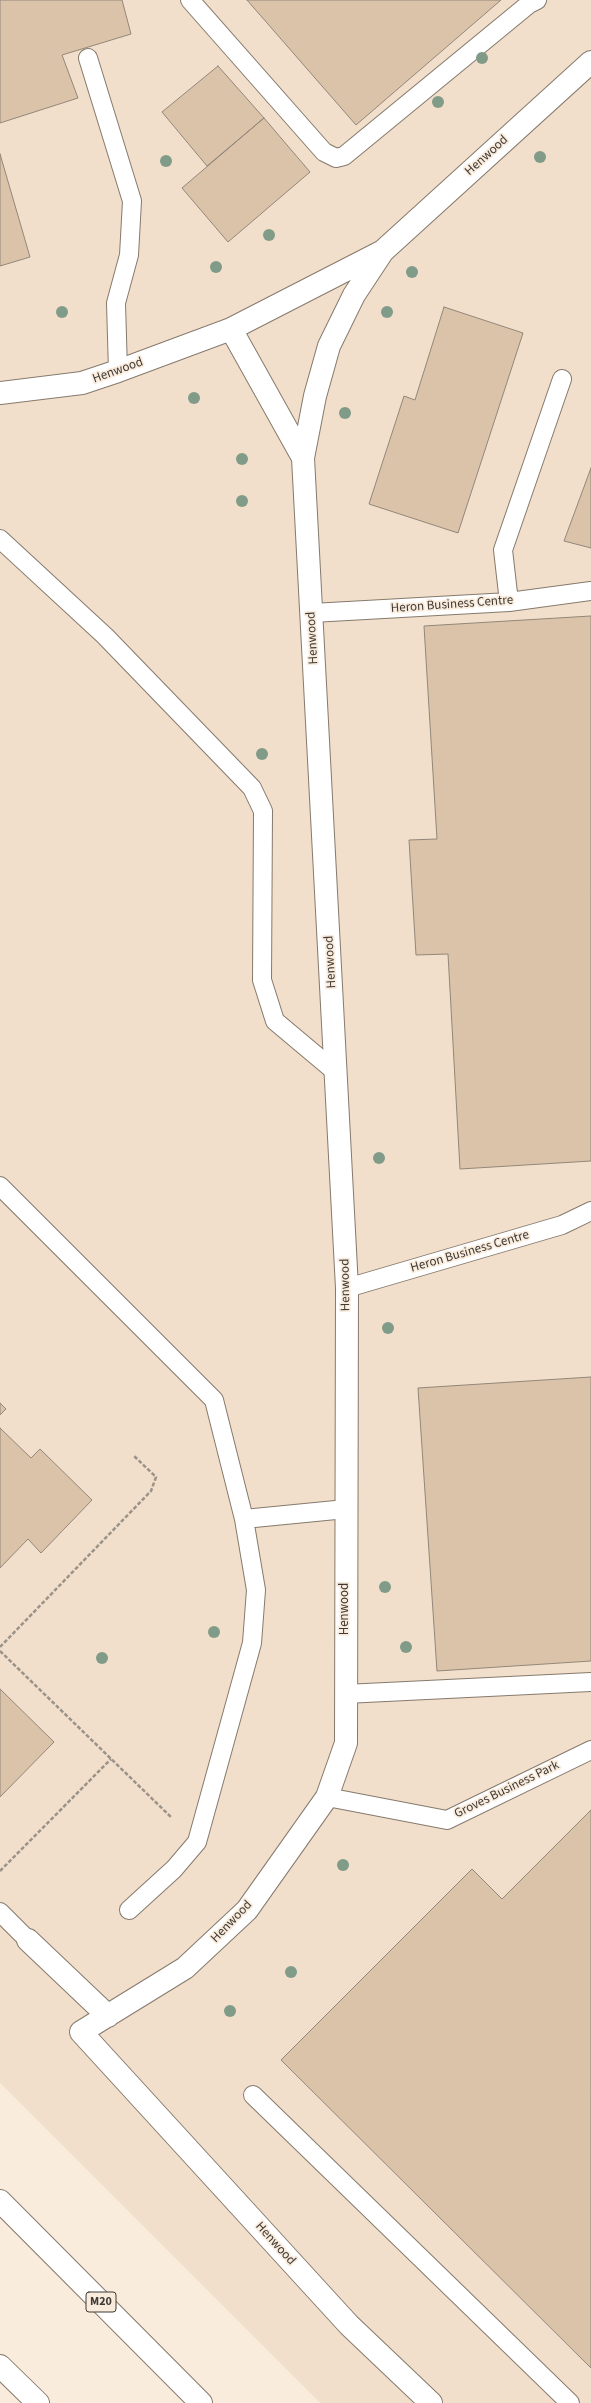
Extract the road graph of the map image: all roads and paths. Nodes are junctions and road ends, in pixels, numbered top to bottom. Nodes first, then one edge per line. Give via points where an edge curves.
1 (190, 0) edge
2 (537, 0) edge
3 (88, 58) dead end
4 (591, 62) edge
5 (383, 250) junction
6 (231, 329) junction
7 (118, 372) junction
8 (562, 379) dead end
9 (0, 393) edge
10 (303, 458) junction
11 (0, 539) edge
12 (591, 591) edge
13 (509, 602) junction
14 (312, 613) junction
15 (337, 1073) junction
16 (0, 1186) edge
17 (591, 1211) edge
18 (347, 1288) junction
19 (133, 1455) dead end
20 (346, 1509) junction
21 (244, 1519) junction
22 (0, 1647) edge
23 (0, 1651) edge
24 (591, 1682) edge
25 (345, 1694) junction
26 (591, 1750) edge
27 (111, 1758) junction
28 (327, 1797) junction
29 (196, 1842) junction
30 (0, 1871) edge
31 (129, 1910) dead end
32 (0, 1912) edge
33 (28, 1940) joint
34 (108, 2016) junction
35 (253, 2095) dead end
36 (0, 2202) edge
37 (0, 2366) edge
38 (38, 2403) edge
39 (201, 2403) edge
40 (431, 2403) edge
41 (570, 2403) edge

1 - 2 lane via 324,152 336,158 344,156
3 - 7 lane via 132,201 130,255 116,303
4 - 5 main road, Henwood
5 - 6 main road, Henwood
5 - 10 main road, Henwood via 354,295 329,346 315,396
6 - 7 main road, Henwood
6 - 10 main road, Henwood
7 - 9 main road, Henwood via 82,383
8 - 13 lane via 503,550
10 - 14 main road, Henwood
11 - 15 lane via 105,636 252,788 263,811 262,980 275,1021
12 - 13 lane, Heron Business Centre
13 - 14 lane, Heron Business Centre
14 - 15 main road, Henwood
15 - 18 main road, Henwood
16 - 21 lane via 214,1400
17 - 18 lane, Heron Business Centre via 562,1225
18 - 20 main road, Henwood
19 - 22 path via 156,1477 151,1491
20 - 21 lane
20 - 25 main road, Henwood
21 - 29 lane via 256,1590 252,1643
23 - 27 path
24 - 25 lane
25 - 28 main road, Henwood via 346,1743
26 - 28 lane, Groves Business Park via 447,1820
27 - 29 path
27 - 30 path
28 - 34 main road, Henwood via 247,1910 185,1968
29 - 31 lane via 174,1869
32 - 33 lane
33 - 34 main road
34 - 40 main road, Henwood via 81,2032 349,2325
35 - 41 lane
36 - 39 main road, M20
37 - 38 main road

